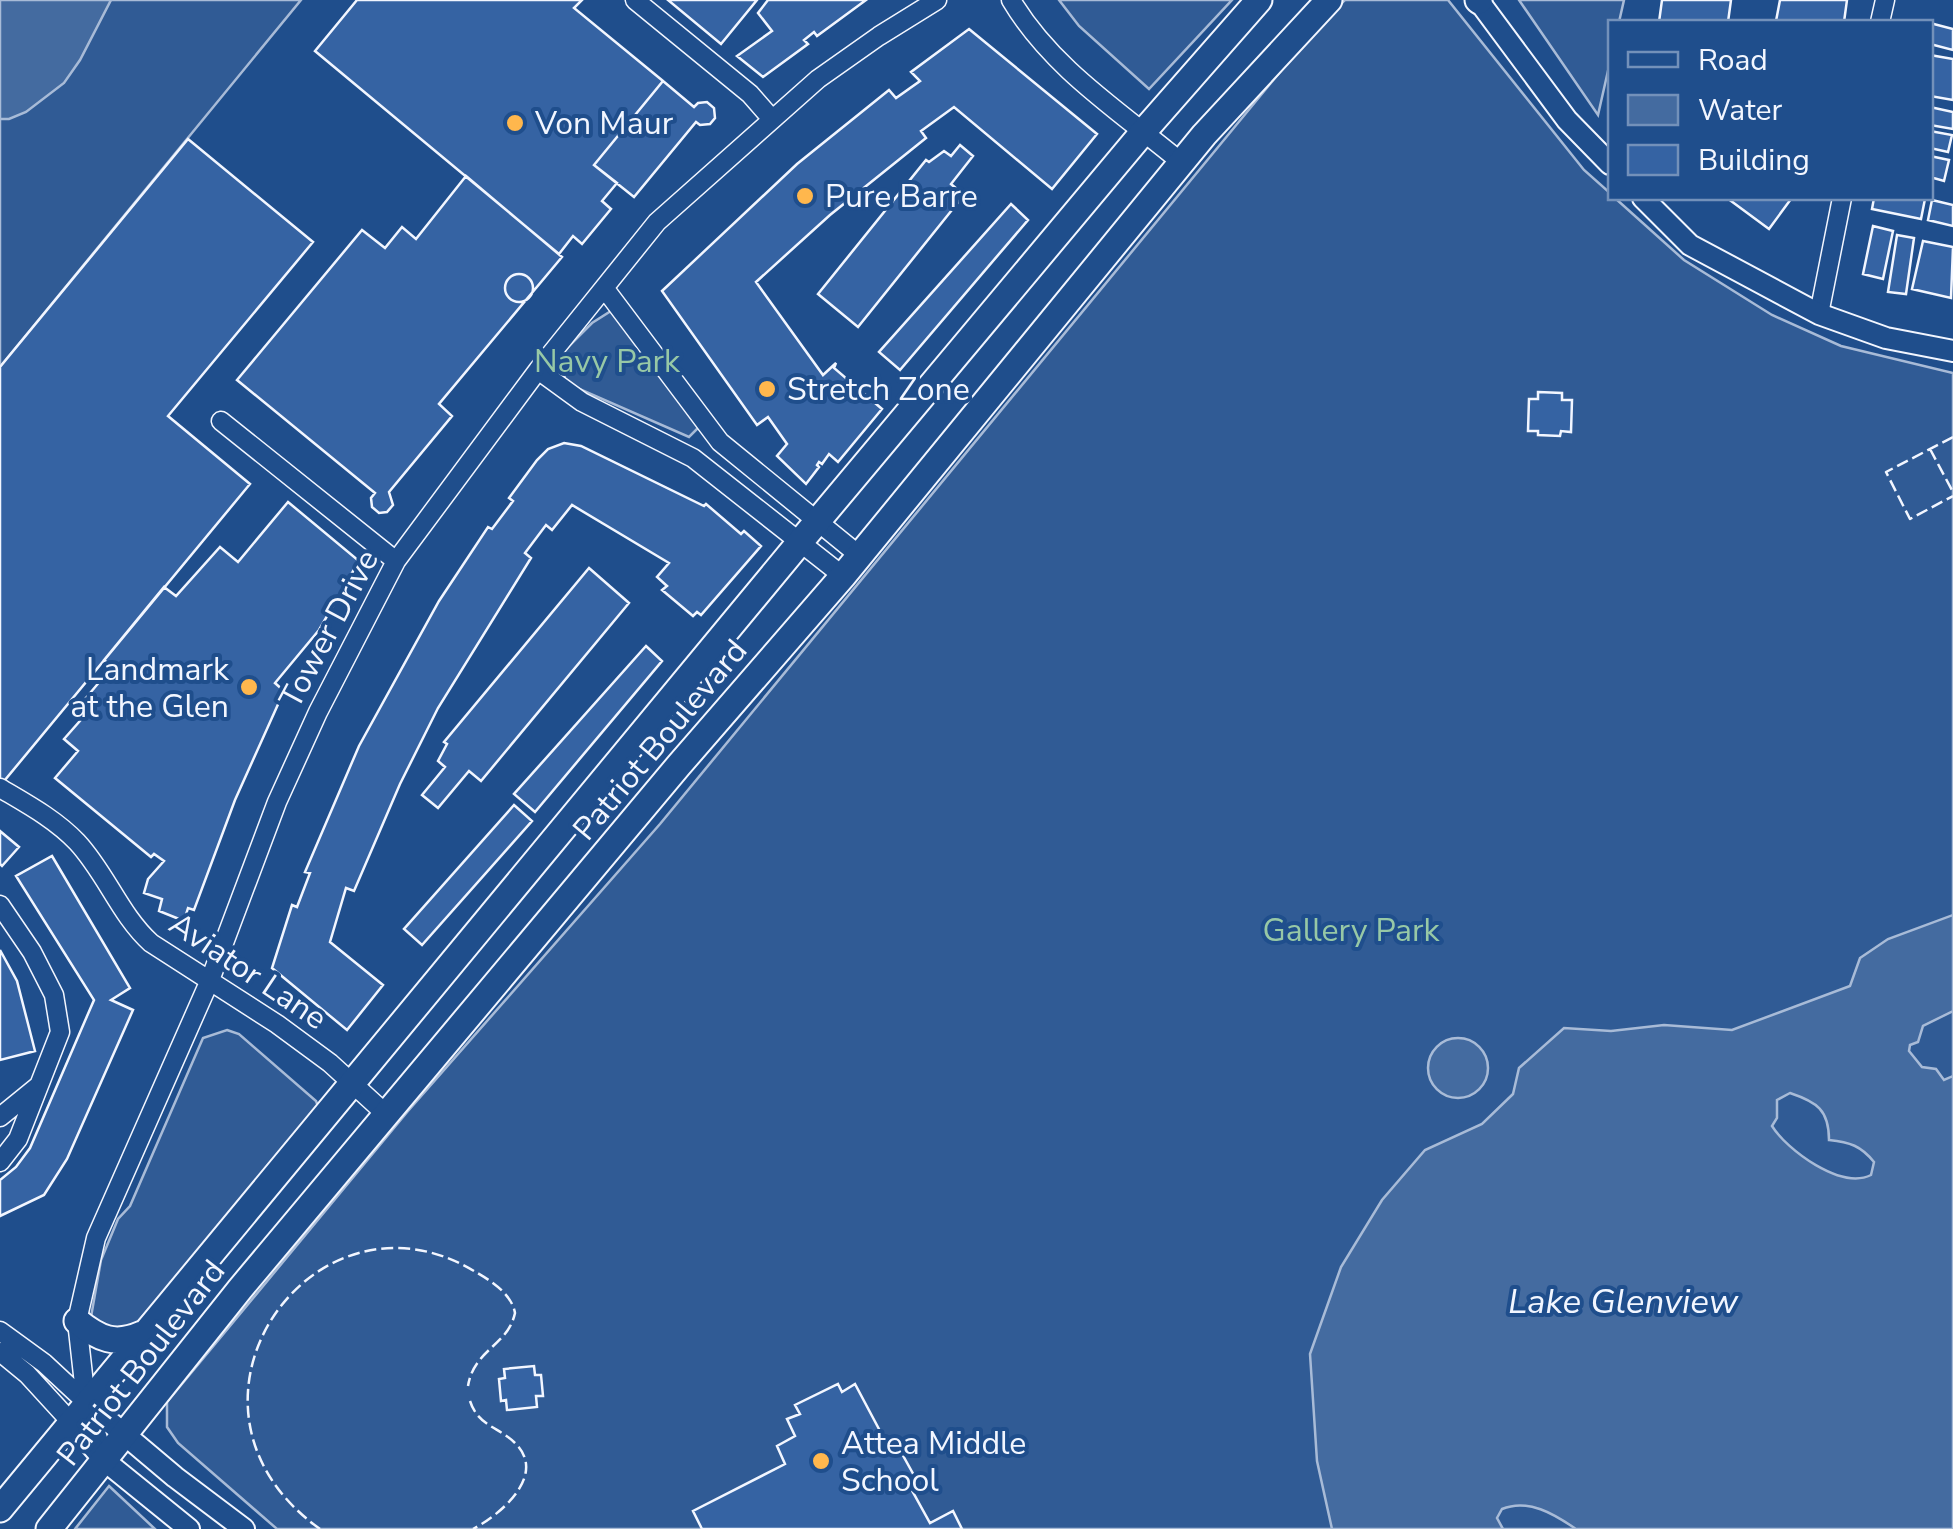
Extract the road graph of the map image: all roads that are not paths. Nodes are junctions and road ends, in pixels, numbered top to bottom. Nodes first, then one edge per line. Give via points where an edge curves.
1 (635, 0) edge
2 (937, 0) edge
3 (1011, 0) edge
4 (1259, 0) edge
5 (1329, 0) edge
6 (1478, 0) edge
7 (771, 118) junction
8 (1144, 131) junction
9 (1608, 162) edge
10 (1182, 163) junction
11 (1645, 200) edge
12 (1842, 200) edge
13 (606, 289) junction
14 (1819, 314) junction
15 (1953, 351) edge
16 (538, 370) junction
17 (221, 420) dead end
18 (707, 426) junction
19 (689, 456) junction
20 (809, 532) junction
21 (860, 556) junction
22 (396, 562) junction
23 (843, 576) junction
24 (0, 788) edge
25 (0, 905) edge
26 (210, 980) junction
27 (41, 1084) junction
28 (353, 1084) junction
29 (387, 1115) junction
30 (0, 1117) edge
31 (0, 1162) edge
32 (77, 1321) junction
33 (0, 1331) edge
34 (142, 1334) junction
35 (0, 1352) edge
36 (78, 1411) junction
37 (125, 1436) junction
38 (105, 1460) junction
39 (0, 1508) edge
40 (49, 1529) edge
41 (189, 1529) edge
42 (244, 1529) edge

1 - 7 street
2 - 7 street, Tower Drive
3 - 8 street via 1028,29 1067,69
4 - 8 main road, Patriot Boulevard
5 - 10 main road, Patriot Boulevard
6 - 9 street via 1567,120
7 - 13 street, Tower Drive via 657,222
8 - 10 street
8 - 20 main road, Patriot Boulevard
10 - 21 main road, Patriot Boulevard
11 - 14 street via 1690,245
12 - 14 street
13 - 16 street, Tower Drive
13 - 18 street
14 - 15 street via 1886,338
16 - 19 street via 582,402
16 - 22 street, Tower Drive
17 - 22 street
18 - 19 street
18 - 20 street
19 - 20 street
20 - 21 street
20 - 23 street
20 - 28 main road, Patriot Boulevard
21 - 23 main road, Patriot Boulevard
22 - 26 street, Tower Drive via 277,802
23 - 29 main road, Patriot Boulevard
24 - 26 street, Aviator Lane via 77,842 134,928
25 - 27 street via 54,995 60,1032
26 - 28 street, Aviator Lane
26 - 32 street, Tower Drive via 96,1238
27 - 30 street
27 - 31 street via 18,1139
28 - 29 street, Aviator Lane
28 - 34 main road, Patriot Boulevard
29 - 37 main road, Patriot Boulevard
32 - 34 main road via 106,1340
32 - 36 street, Tower Drive
33 - 36 street via 44,1363
34 - 36 main road, Patriot Boulevard
35 - 36 street
36 - 37 street
36 - 38 street
36 - 39 main road, Patriot Boulevard
37 - 38 main road, Patriot Boulevard
37 - 42 street
38 - 40 main road, Patriot Boulevard
38 - 41 street

